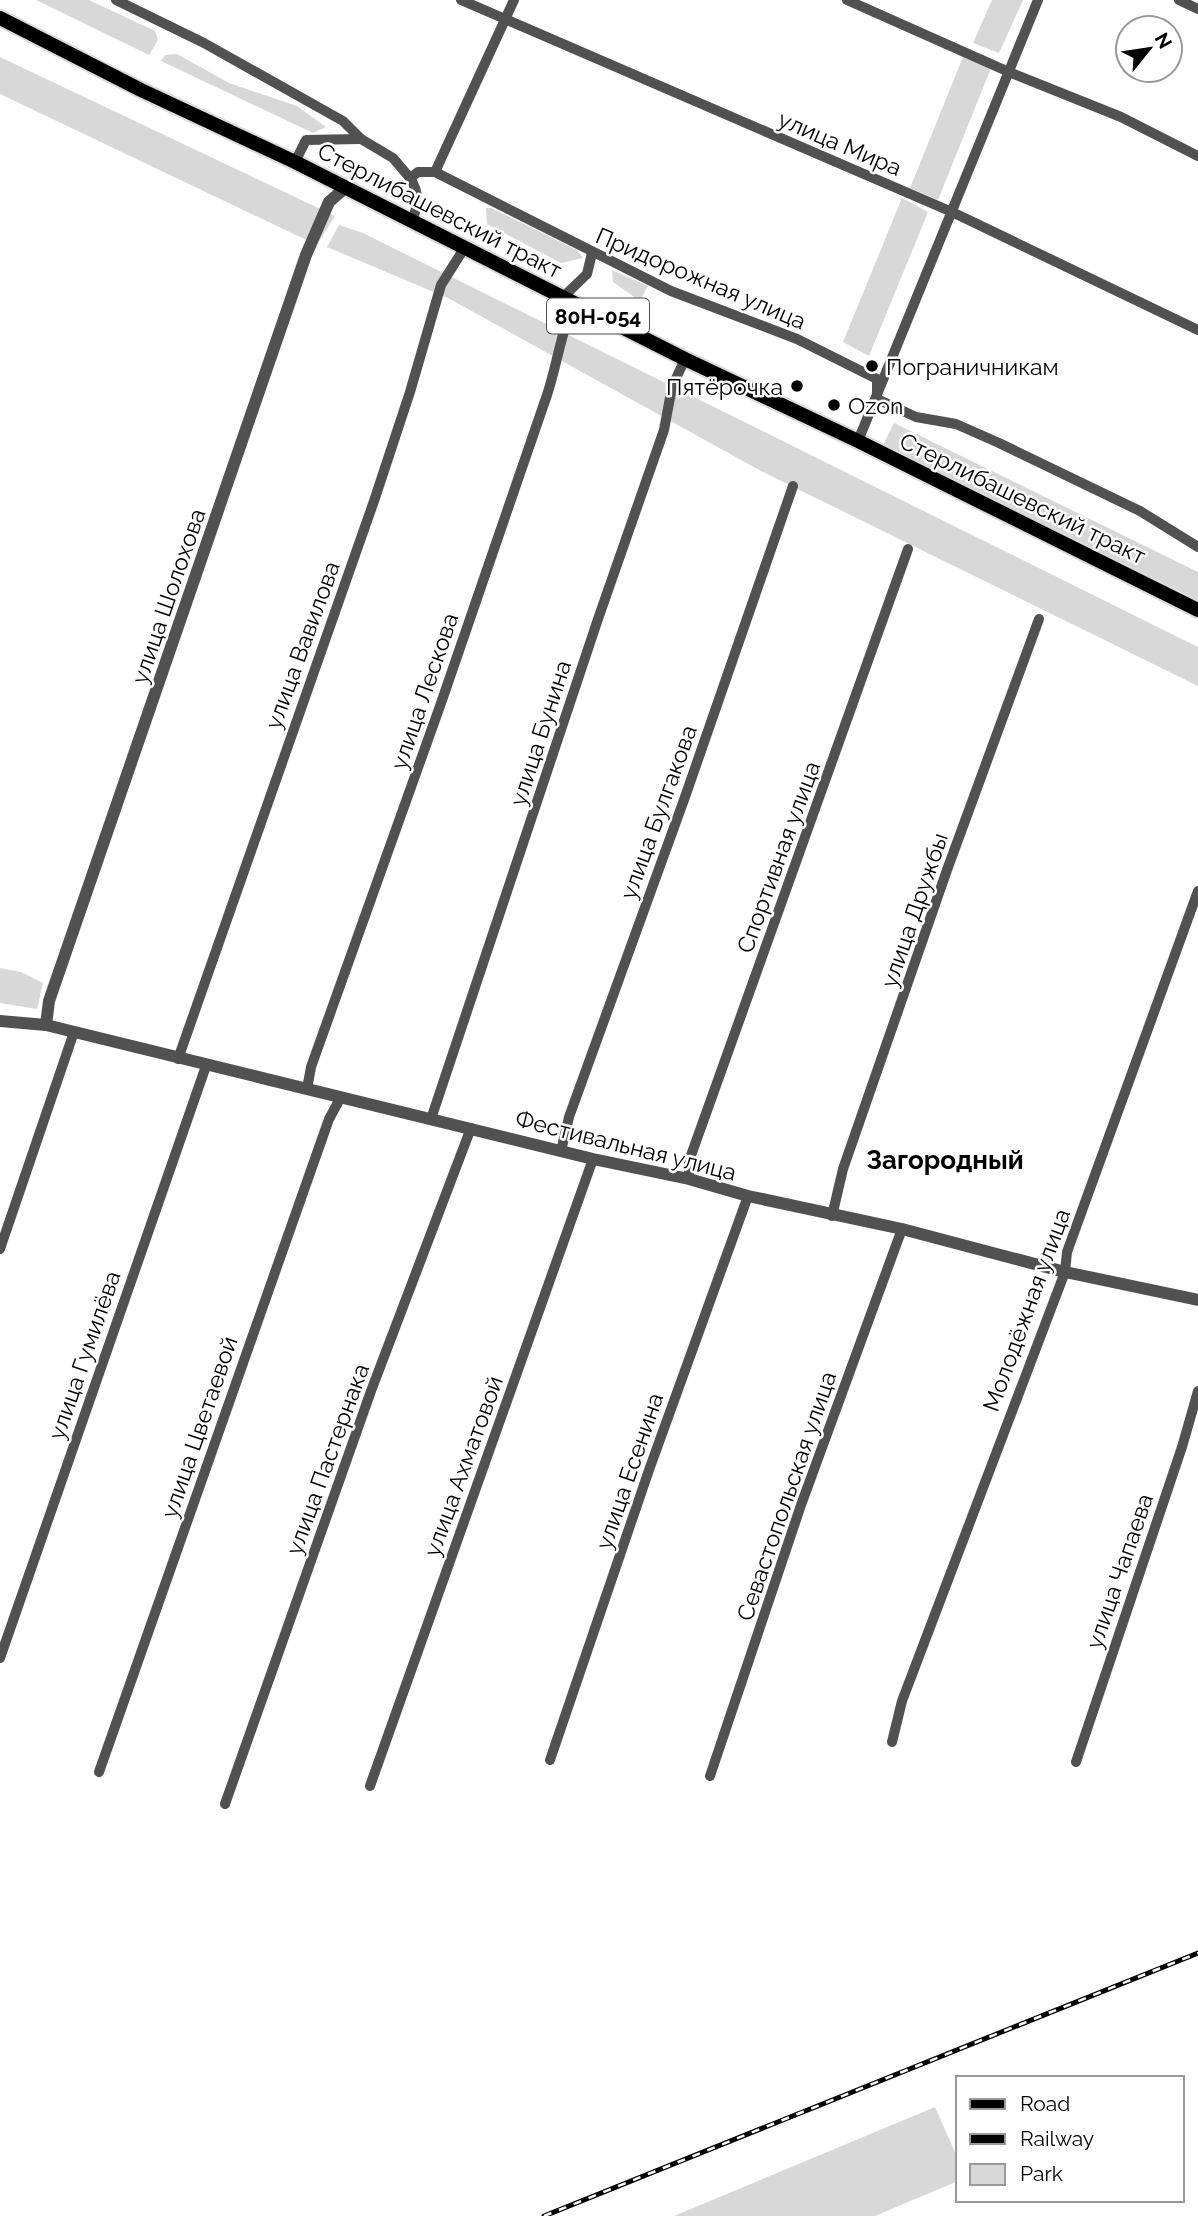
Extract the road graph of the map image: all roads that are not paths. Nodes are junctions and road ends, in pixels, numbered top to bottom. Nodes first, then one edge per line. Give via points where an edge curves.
1 (116, 0) edge
2 (461, 0) edge
3 (513, 0) edge
4 (847, 0) edge
5 (1038, 0) edge
6 (1179, 0) edge
7 (1198, 9) edge
8 (0, 18) edge
9 (505, 19) junction
10 (1009, 72) junction
11 (361, 139) junction
12 (1198, 156) edge
13 (295, 162) junction
14 (435, 172) junction
15 (410, 178) junction
16 (345, 188) junction
17 (952, 212) junction
18 (412, 221) junction
19 (465, 247) junction
20 (592, 253) junction
21 (568, 301) junction
22 (1198, 330) edge
23 (685, 359) junction
24 (877, 399) junction
25 (858, 441) junction
26 (793, 486) dead end
27 (1198, 547) edge
28 (908, 549) dead end
29 (1198, 610) edge
30 (1040, 619) dead end
31 (1198, 891) edge
32 (0, 1021) edge
33 (46, 1025) junction
34 (74, 1032) junction
35 (178, 1059) junction
36 (206, 1066) junction
37 (307, 1089) junction
38 (341, 1097) junction
39 (431, 1119) junction
40 (471, 1128) junction
41 (561, 1151) junction
42 (593, 1159) junction
43 (689, 1179) junction
44 (748, 1196) junction
45 (831, 1216) junction
46 (902, 1229) junction
47 (0, 1249) edge
48 (1065, 1272) junction
49 (1198, 1300) edge
50 (1198, 1391) edge
51 (0, 1658) edge
52 (892, 1742) dead end
53 (551, 1760) dead end
54 (1076, 1762) dead end
55 (99, 1772) dead end
56 (710, 1776) dead end
57 (370, 1786) dead end
58 (225, 1804) dead end

1 - 11 street via 328,112
2 - 9 street, улица Мира
3 - 9 street
4 - 10 street
5 - 10 street
6 - 7 street
8 - 13 main road, Стерлибашевский тракт / 80Н-054
9 - 14 street
9 - 17 street, улица Мира
10 - 12 street via 1121,117
10 - 17 street
11 - 13 street via 306,140
11 - 15 street via 393,158
13 - 16 main road, Стерлибашевский тракт / 80Н-054
14 - 15 street via 418,172
14 - 20 street, Придорожная улица
15 - 18 street via 418,204
16 - 18 main road, Стерлибашевский тракт / 80Н-054
16 - 33 street, улица Шолохова via 329,202 306,255 49,1001
17 - 22 street, улица Мира
17 - 24 street
18 - 19 main road, Стерлибашевский тракт / 80Н-054
19 - 21 main road, Стерлибашевский тракт / 80Н-054
19 - 35 street, улица Вавилова via 442,285 378,489
20 - 21 street via 587,274
20 - 24 street, Придорожная улица via 877,379
21 - 23 main road, Стерлибашевский тракт / 80Н-054
21 - 37 street, улица Лескова via 558,362
23 - 25 main road, Стерлибашевский тракт / 80Н-054
23 - 39 street, улица Бунина
24 - 25 street
24 - 27 street via 916,417 956,424 999,443 1140,511
25 - 29 main road, Стерлибашевский тракт / 80Н-054
26 - 41 street, улица Булгакова via 569,1117
28 - 43 street, Спортивная улица via 689,1161
30 - 45 street, улица Дружбы via 947,870 843,1169
31 - 48 street, Молодёжная улица via 1067,1252
32 - 33 street, Фестивальная улица
33 - 34 street, Фестивальная улица
34 - 35 street, Фестивальная улица
34 - 47 street
35 - 36 street, Фестивальная улица
36 - 37 street, Фестивальная улица
36 - 51 street, улица Гумилёва
37 - 38 street, Фестивальная улица
38 - 39 street, Фестивальная улица
38 - 55 street, улица Цветаевой via 329,1119
39 - 40 street, Фестивальная улица
40 - 41 street, Фестивальная улица
40 - 58 street, улица Пастернака via 371,1391
41 - 42 street, Фестивальная улица
42 - 43 street, Фестивальная улица
42 - 57 street, улица Ахматовой
43 - 44 street, Фестивальная улица
44 - 45 street, Фестивальная улица
44 - 53 street, улица Есенина
45 - 46 street, Фестивальная улица
46 - 48 street, Фестивальная улица
46 - 56 street, Севастопольская улица
48 - 49 street, Фестивальная улица
48 - 52 street, Молодёжная улица via 911,1675
50 - 54 street, улица Чапаева

